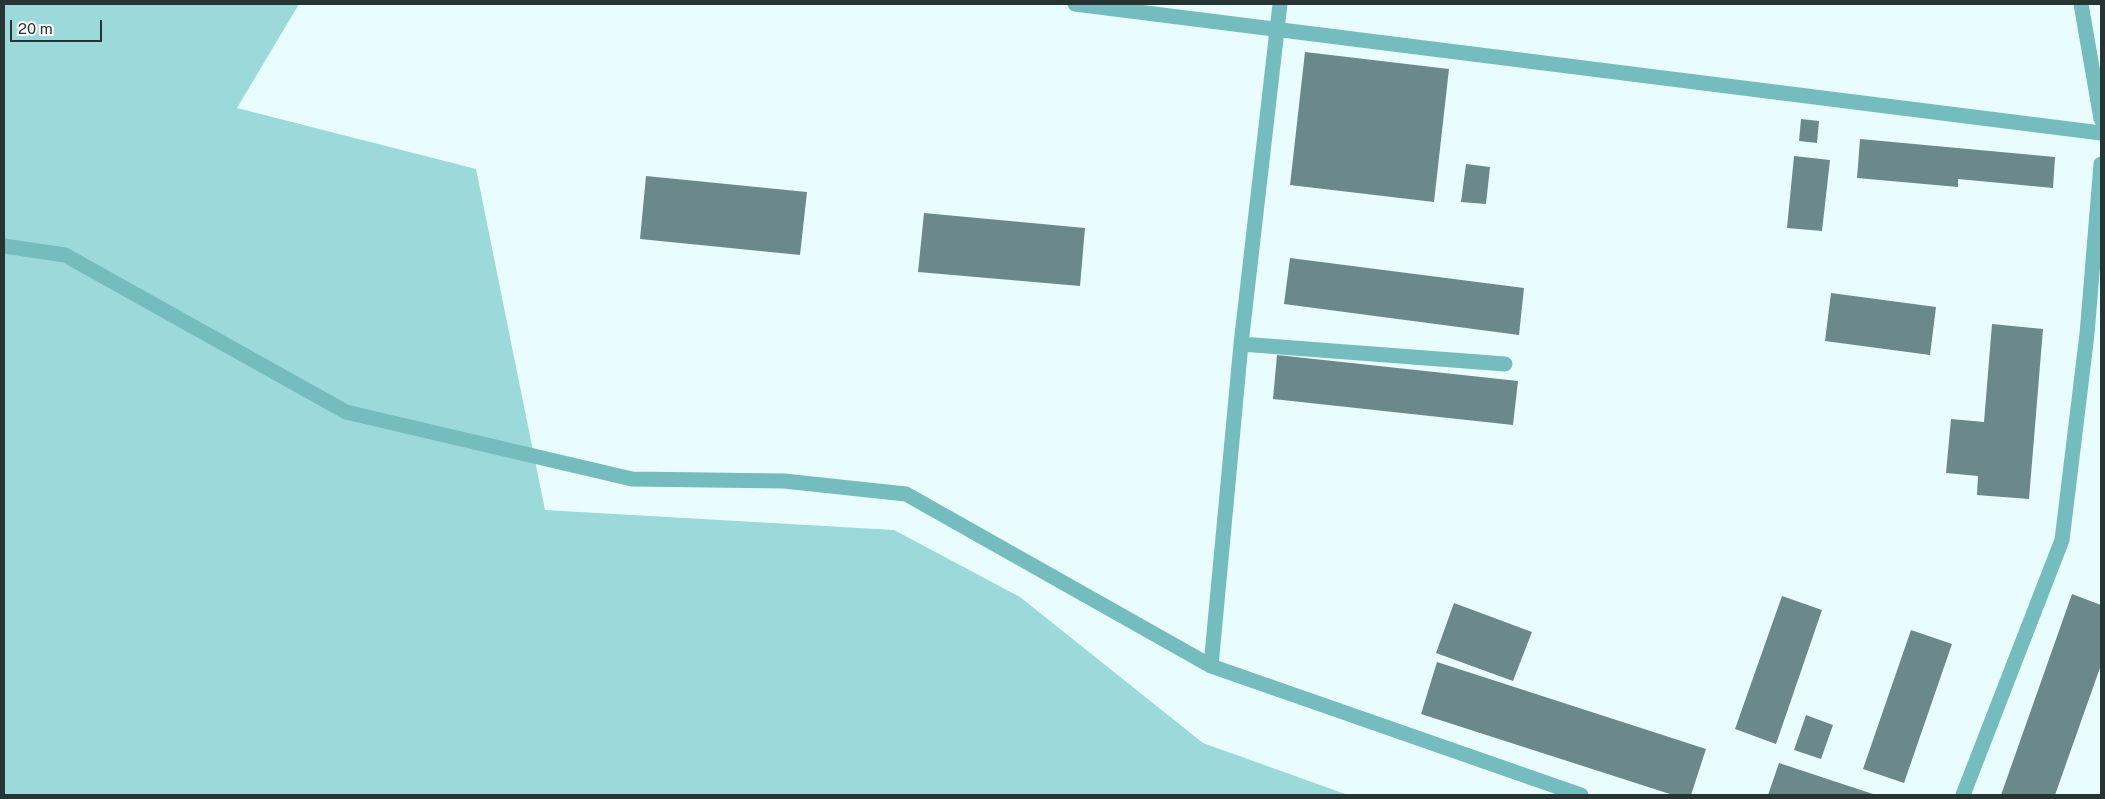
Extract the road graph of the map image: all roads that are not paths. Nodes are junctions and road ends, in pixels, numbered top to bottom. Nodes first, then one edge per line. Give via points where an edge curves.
1 (1075, 4) edge
2 (1280, 4) edge
3 (2081, 4) edge
4 (1276, 29) junction
5 (2101, 119) edge
6 (2101, 134) edge
7 (2101, 164) edge
8 (4, 246) edge
9 (1241, 344) junction
10 (1505, 364) dead end
11 (1211, 666) junction
12 (1581, 795) edge
13 (1962, 795) edge

1 - 4 lane
2 - 4 lane
3 - 5 lane
4 - 6 lane
4 - 9 lane
7 - 13 lane via 2087,334 2062,540
8 - 11 lane via 65,256 346,412 632,479 784,481 906,494
9 - 10 lane
9 - 11 lane
11 - 12 lane

